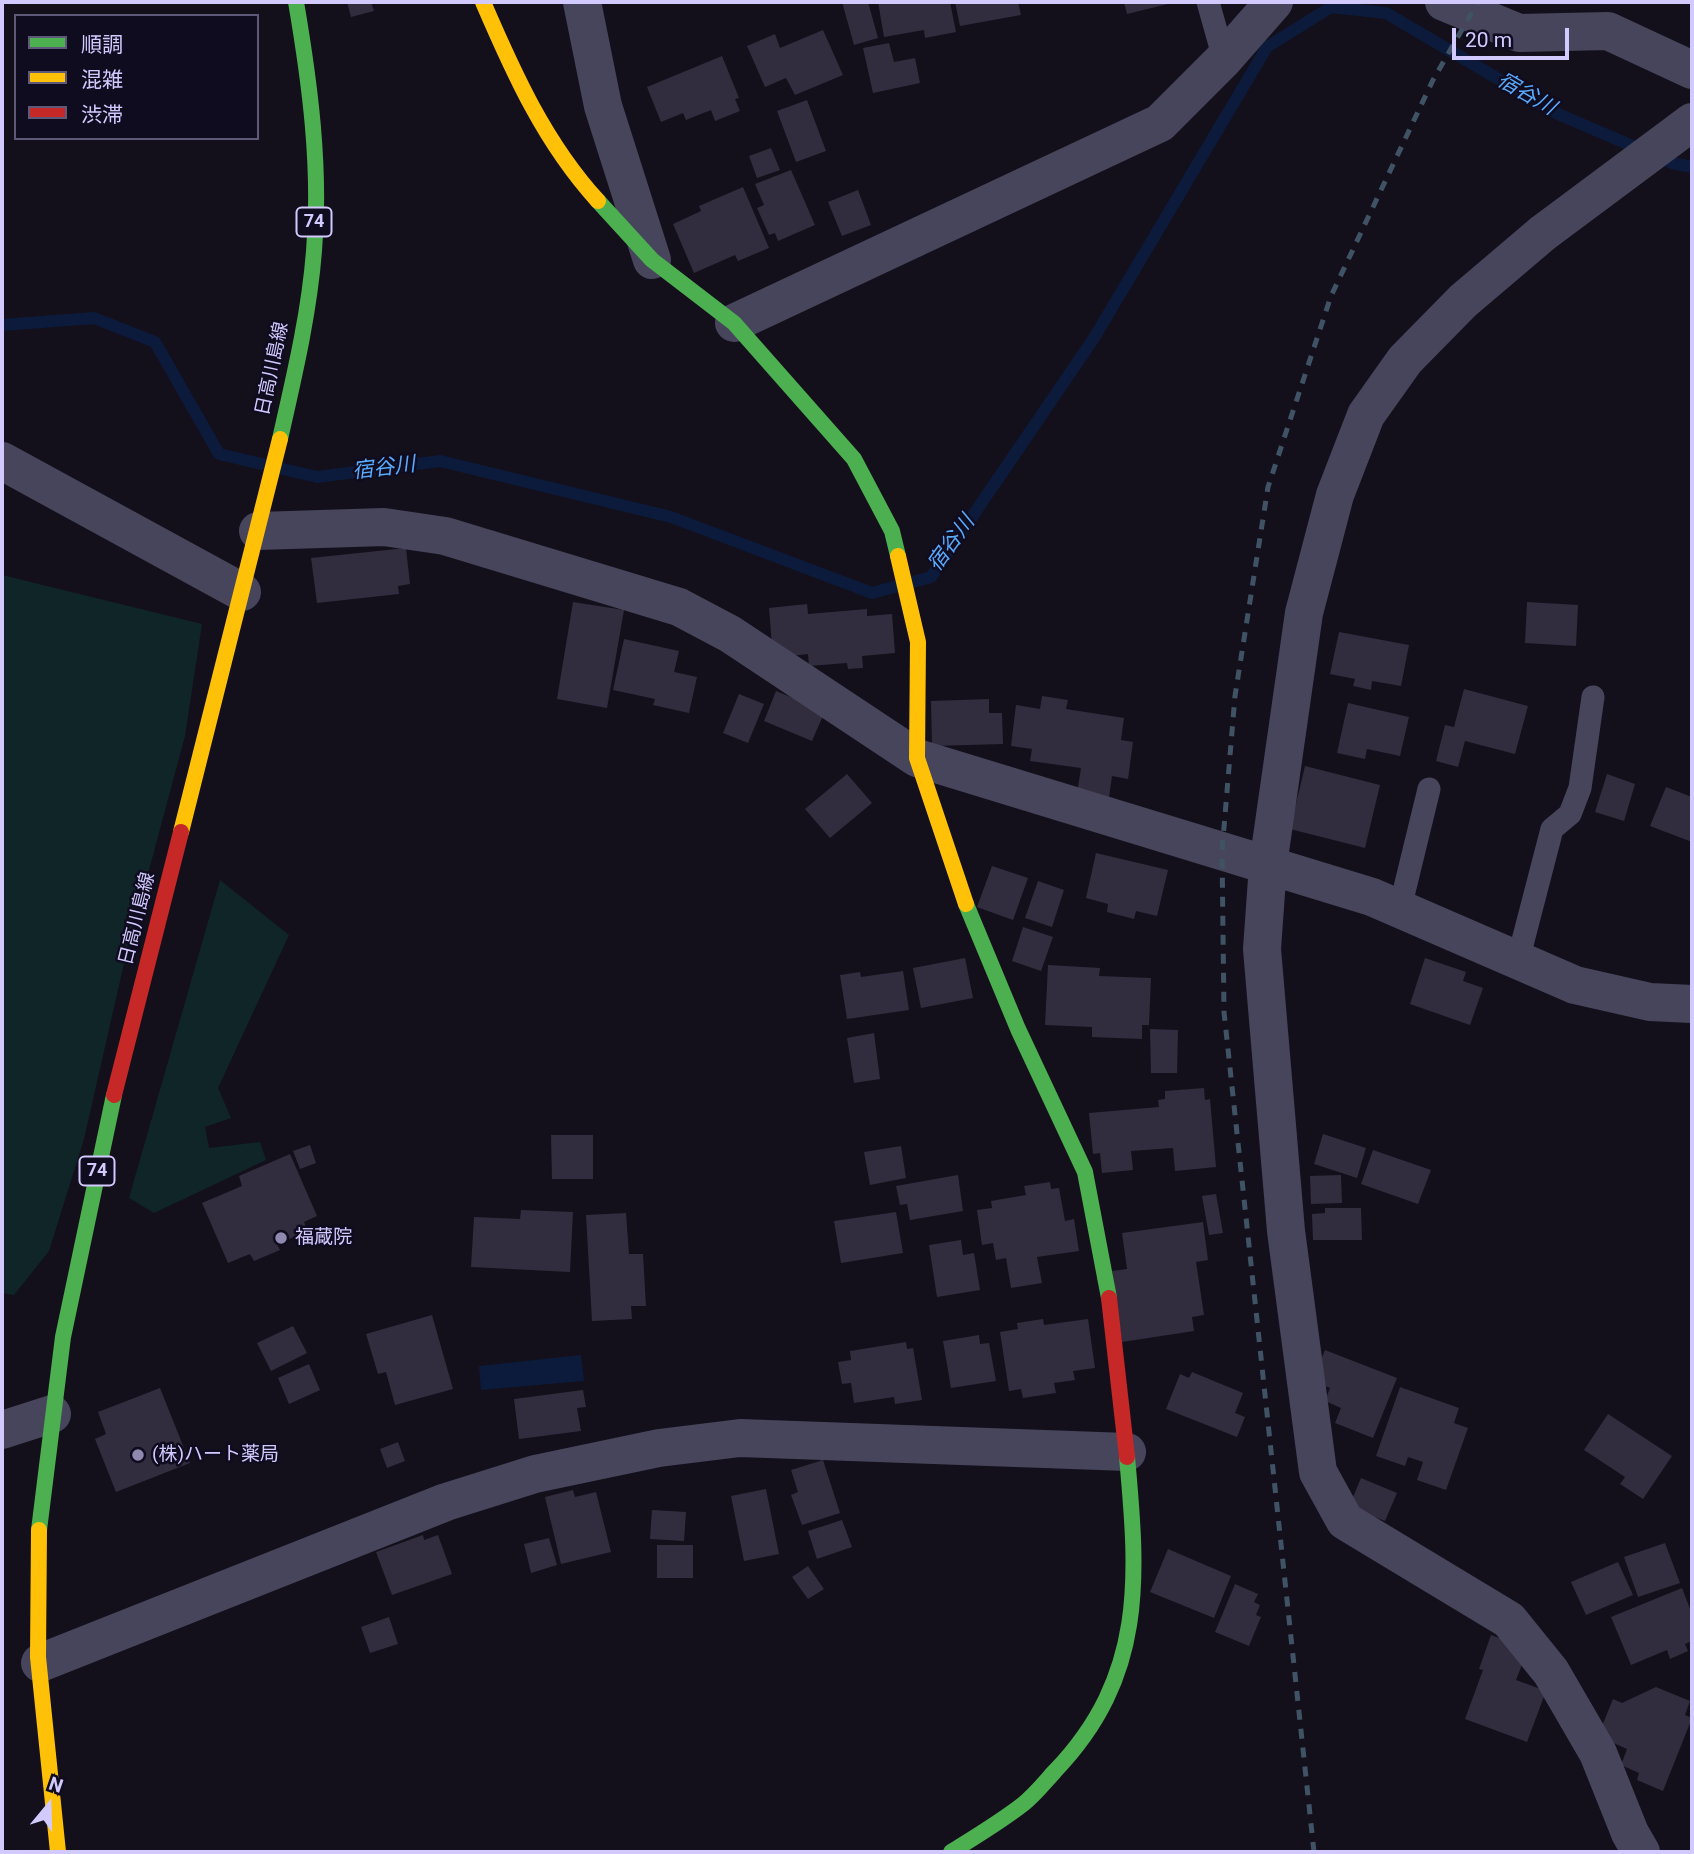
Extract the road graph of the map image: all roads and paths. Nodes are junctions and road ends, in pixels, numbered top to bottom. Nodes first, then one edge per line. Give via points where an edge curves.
1 (296, 2) edge
2 (483, 2) edge
3 (582, 2) edge
4 (1208, 2) edge
5 (1274, 2) edge
6 (1444, 2) edge
7 (1224, 59) junction
8 (1692, 70) edge
9 (1679, 131) edge
10 (652, 260) junction
11 (734, 323) junction
12 (2, 461) edge
13 (261, 518) junction
14 (242, 592) junction
15 (1593, 697) dead end
16 (917, 758) junction
17 (1429, 789) dead end
18 (1268, 865) junction
19 (1400, 908) junction
20 (1518, 960) junction
21 (1692, 1004) edge
22 (52, 1414) junction
23 (2, 1430) edge
24 (1127, 1452) junction
25 (40, 1663) junction
26 (58, 1852) edge
27 (951, 1852) edge
28 (1642, 1852) edge

1 - 13 street, 日高川島線 / 74 via 312,88 316,184 311,282
2 - 10 street via 518,84 567,167
3 - 10 street via 603,106
4 - 7 lane
5 - 7 street
6 - 8 street via 1519,33 1608,31
7 - 11 street via 1160,123
9 - 18 street via 1543,233 1463,301 1405,360 1366,415 1335,495 1304,613
10 - 11 street
11 - 16 street via 854,459 892,531 918,642
12 - 14 street
13 - 14 street, 日高川島線 / 74
13 - 16 street via 445,536 679,607 730,634
14 - 22 street, 日高川島線 / 74 via 107,1127 74,1272
15 - 20 lane via 1580,788 1570,814 1552,829
16 - 18 street
16 - 24 street via 954,876 1085,1172 1105,1266
17 - 19 lane
18 - 19 street
18 - 28 street via 1262,949 1286,1231 1318,1472 1345,1521 1509,1620 1551,1672 1598,1753
19 - 20 street
20 - 21 street via 1576,985 1650,1002
22 - 23 street
22 - 25 street, 日高川島線 / 74 via 37,1545
24 - 25 street via 740,1438 659,1448 535,1474 446,1502
24 - 27 street via 1136,1556 1131,1624 1108,1697 1079,1746 1024,1804
25 - 26 street, 日高川島線 / 74

